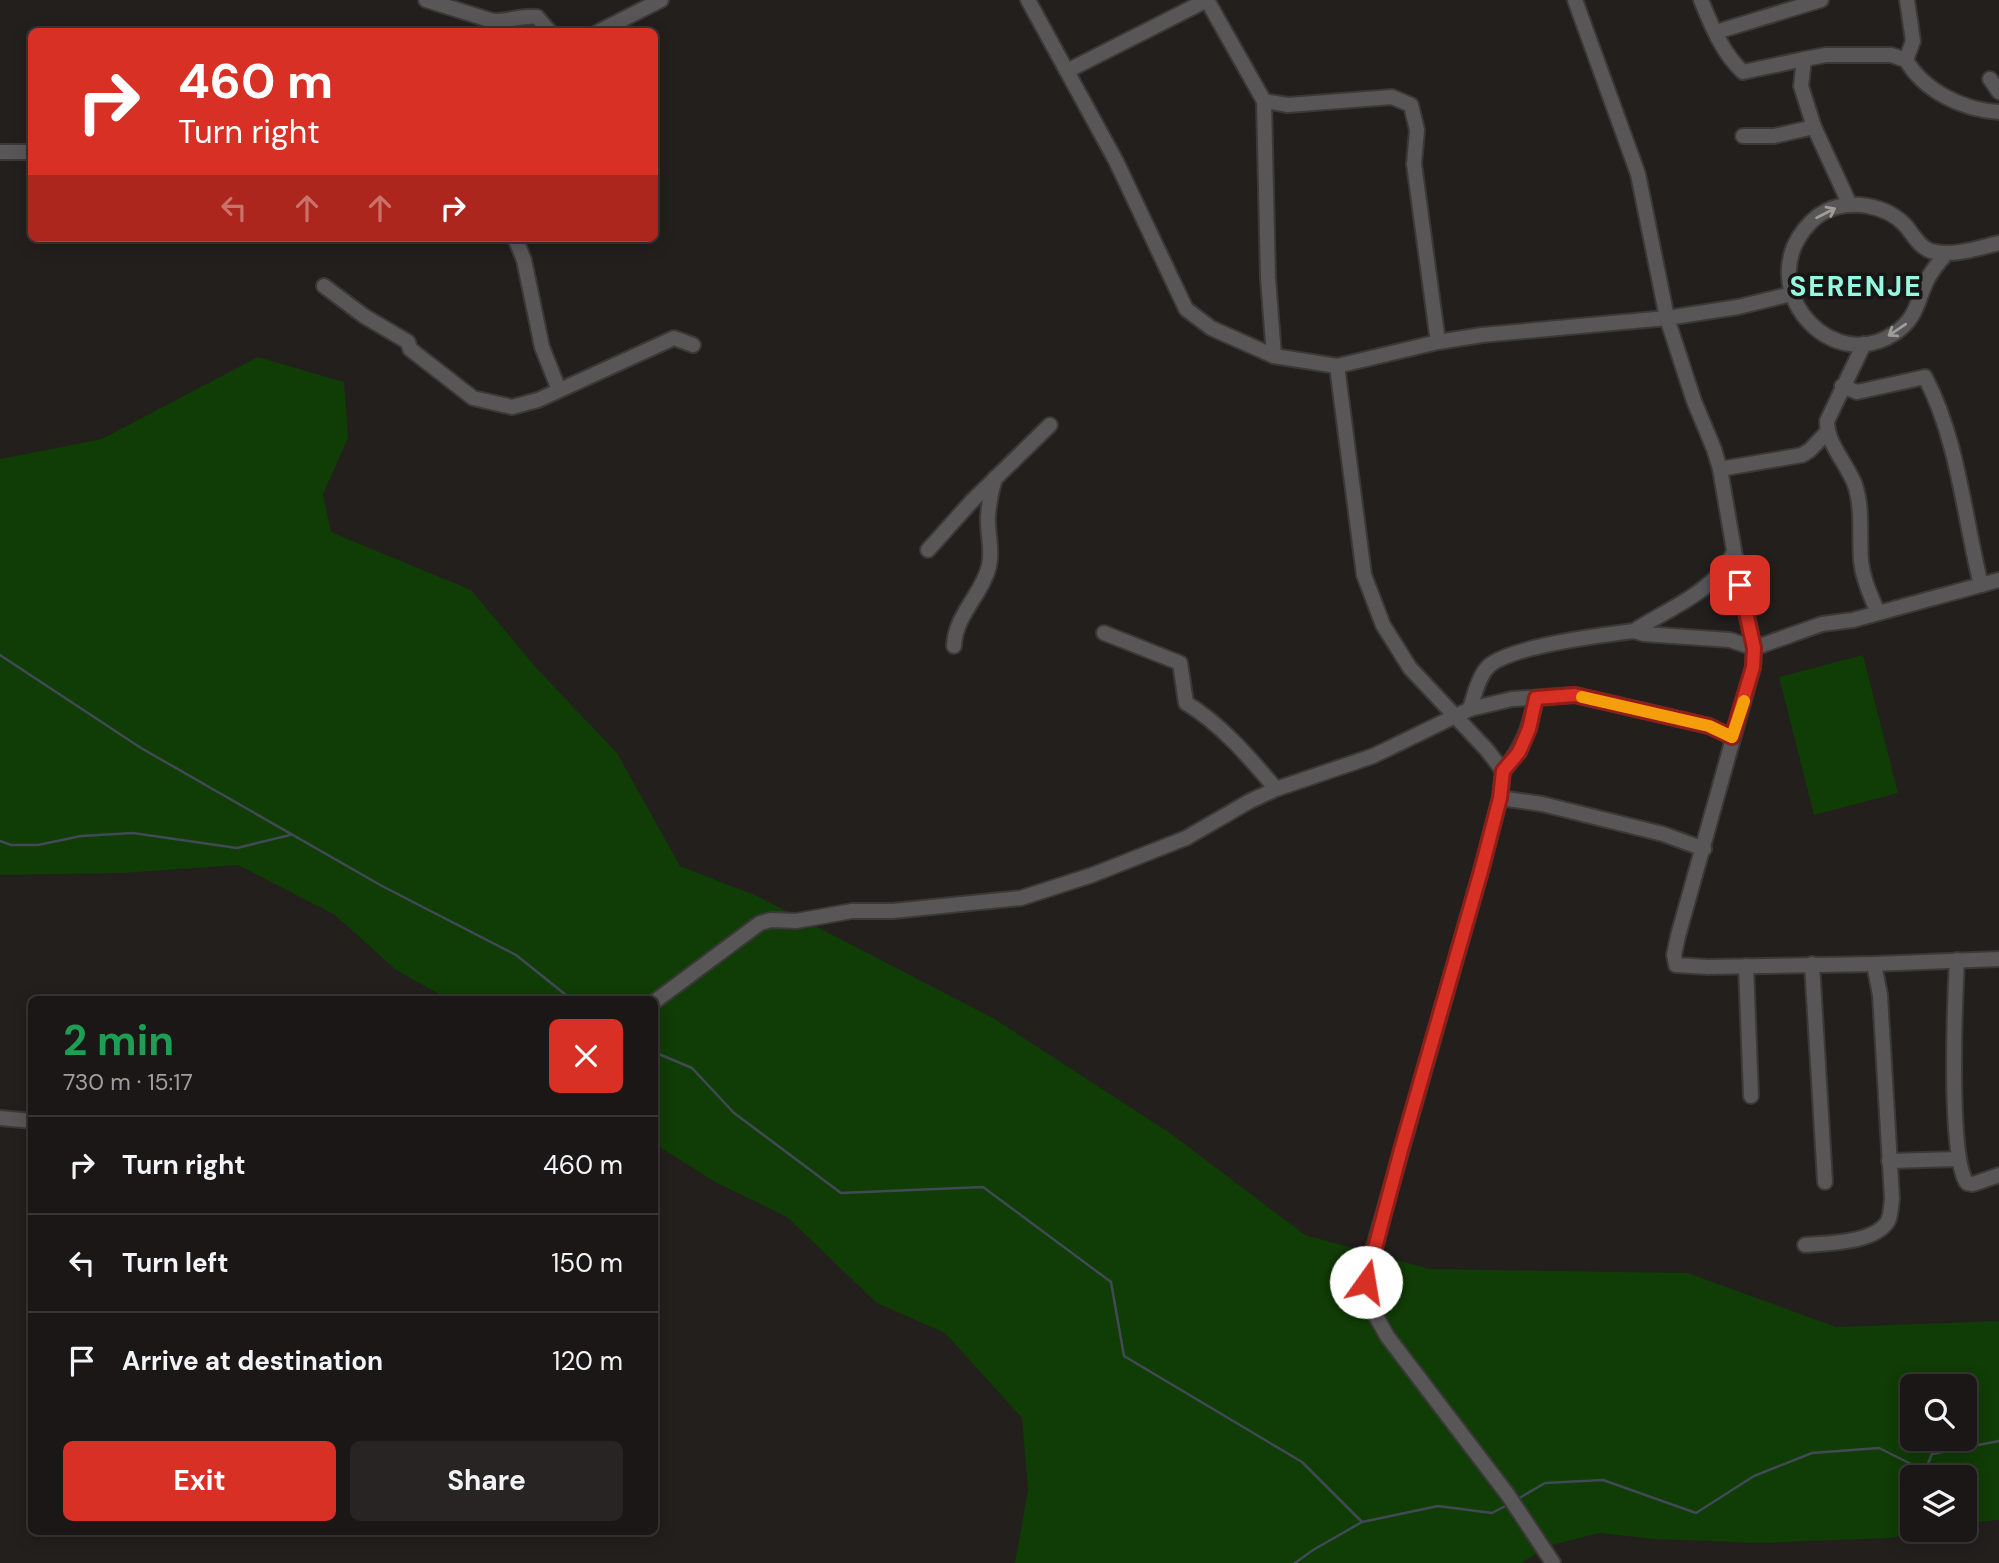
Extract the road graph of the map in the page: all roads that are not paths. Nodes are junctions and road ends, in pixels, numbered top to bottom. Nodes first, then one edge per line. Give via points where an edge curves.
1 (426, 0) edge
2 (661, 0) edge
3 (1028, 0) edge
4 (1207, 0) edge
5 (1575, 0) edge
6 (1701, 0) edge
7 (1821, 0) edge
8 (1907, 0) edge
9 (455, 6) edge
10 (547, 28) edge
11 (606, 28) edge
12 (1716, 32) junction
13 (1804, 59) junction
14 (1906, 60) junction
15 (1772, 67) junction
16 (1067, 71) junction
17 (1990, 79) dead end
18 (1801, 86) junction
19 (1999, 92) edge
20 (1264, 101) junction
21 (1999, 112) edge
22 (1814, 127) junction
23 (1743, 136) dead end
24 (0, 152) edge
25 (28, 152) edge
26 (1850, 205) junction
27 (517, 242) edge
28 (1999, 243) edge
29 (1946, 254) junction
30 (324, 286) dead end
31 (1791, 294) junction
32 (1667, 318) junction
33 (1438, 342) junction
34 (1864, 344) junction
35 (693, 345) dead end
36 (1274, 356) junction
37 (1337, 366) junction
38 (1842, 386) junction
39 (559, 390) junction
40 (1050, 425) dead end
41 (1827, 432) junction
42 (1720, 469) junction
43 (995, 478) junction
44 (928, 550) dead end
45 (1734, 552) junction
46 (1999, 580) edge
47 (1981, 585) junction
48 (1878, 613) junction
49 (1634, 631) junction
50 (1104, 633) dead end
51 (954, 646) dead end
52 (1754, 648) junction
53 (1536, 698) junction
54 (1470, 709) junction
55 (1457, 718) junction
56 (1732, 737) junction
57 (1503, 771) junction
58 (1276, 789) junction
59 (1500, 798) junction
60 (1704, 849) junction
61 (1999, 958) edge
62 (1957, 960) junction
63 (1812, 964) junction
64 (1874, 964) junction
65 (1746, 966) junction
66 (658, 999) edge
67 (1751, 1096) dead end
68 (0, 1118) edge
69 (28, 1121) edge
70 (1958, 1159) junction
71 (1889, 1161) junction
72 (1999, 1175) edge
73 (1825, 1182) dead end
74 (1805, 1245) dead end
75 (1553, 1563) edge

1 - 9 street
2 - 11 street
3 - 16 street
4 - 16 street
4 - 20 street
5 - 32 street via 1638,174
6 - 12 street
7 - 12 street
8 - 14 street via 1913,41
9 - 10 street via 493,22 537,17
12 - 15 street via 1743,72
13 - 14 street via 1891,55
13 - 15 street
13 - 18 street
14 - 21 street via 1928,87 1967,106
15 - 18 street via 1790,73
16 - 36 street via 1116,161 1186,309 1212,328
17 - 19 street
18 - 22 street
20 - 33 street via 1288,106 1392,97 1410,105 1417,130 1415,177
20 - 36 street
22 - 23 street via 1774,136
22 - 26 street
24 - 25 street
26 - 29 street via 1888,212 1927,250
31 -> 26 street via 1788,270 1794,246 1807,225 1826,211
27 - 39 street via 542,347
28 - 29 street
29 -> 34 street via 1909,321 1893,335
30 - 39 street via 363,317 408,342 410,349 473,397 512,407
31 - 32 street
31 - 34 street via 1808,322 1825,335
32 - 33 street
32 - 42 street
33 - 37 street
34 - 38 street
35 - 39 street via 674,338
36 - 37 street
37 - 55 street via 1364,575 1383,625 1410,668
38 - 41 street
38 - 47 street via 1857,392 1925,377 1958,474
40 - 43 street
41 - 42 street via 1802,456
41 - 48 street via 1855,486 1863,572
42 - 45 street
43 - 44 street
43 - 51 street via 988,517 989,567 961,619
45 - 49 street via 1725,569 1703,588
45 - 52 street
46 - 47 street
47 - 48 street
48 - 52 street via 1822,624
49 - 52 street via 1730,640
49 - 54 street via 1512,652 1488,666
50 - 58 street via 1180,663 1186,703 1228,737
52 - 56 street via 1753,667
53 - 54 street
53 - 56 street via 1575,695 1709,726
53 - 57 street via 1519,752
54 - 55 street
55 - 57 street
55 - 58 street via 1373,756
56 - 60 street
57 - 59 street
58 - 66 street via 1186,838 1021,898 771,919
59 - 60 street via 1664,834
59 - 75 street via 1366,1282 1367,1300 1387,1336 1512,1501
60 - 65 street via 1678,936 1676,965
61 - 62 street
62 - 64 street
62 - 70 street
63 - 64 street
63 - 65 street
63 - 73 street
64 - 71 street via 1880,995
65 - 67 street
68 - 69 street
70 - 71 street
70 - 72 street via 1967,1183
71 - 74 street via 1892,1199 1888,1220 1877,1231 1845,1242

